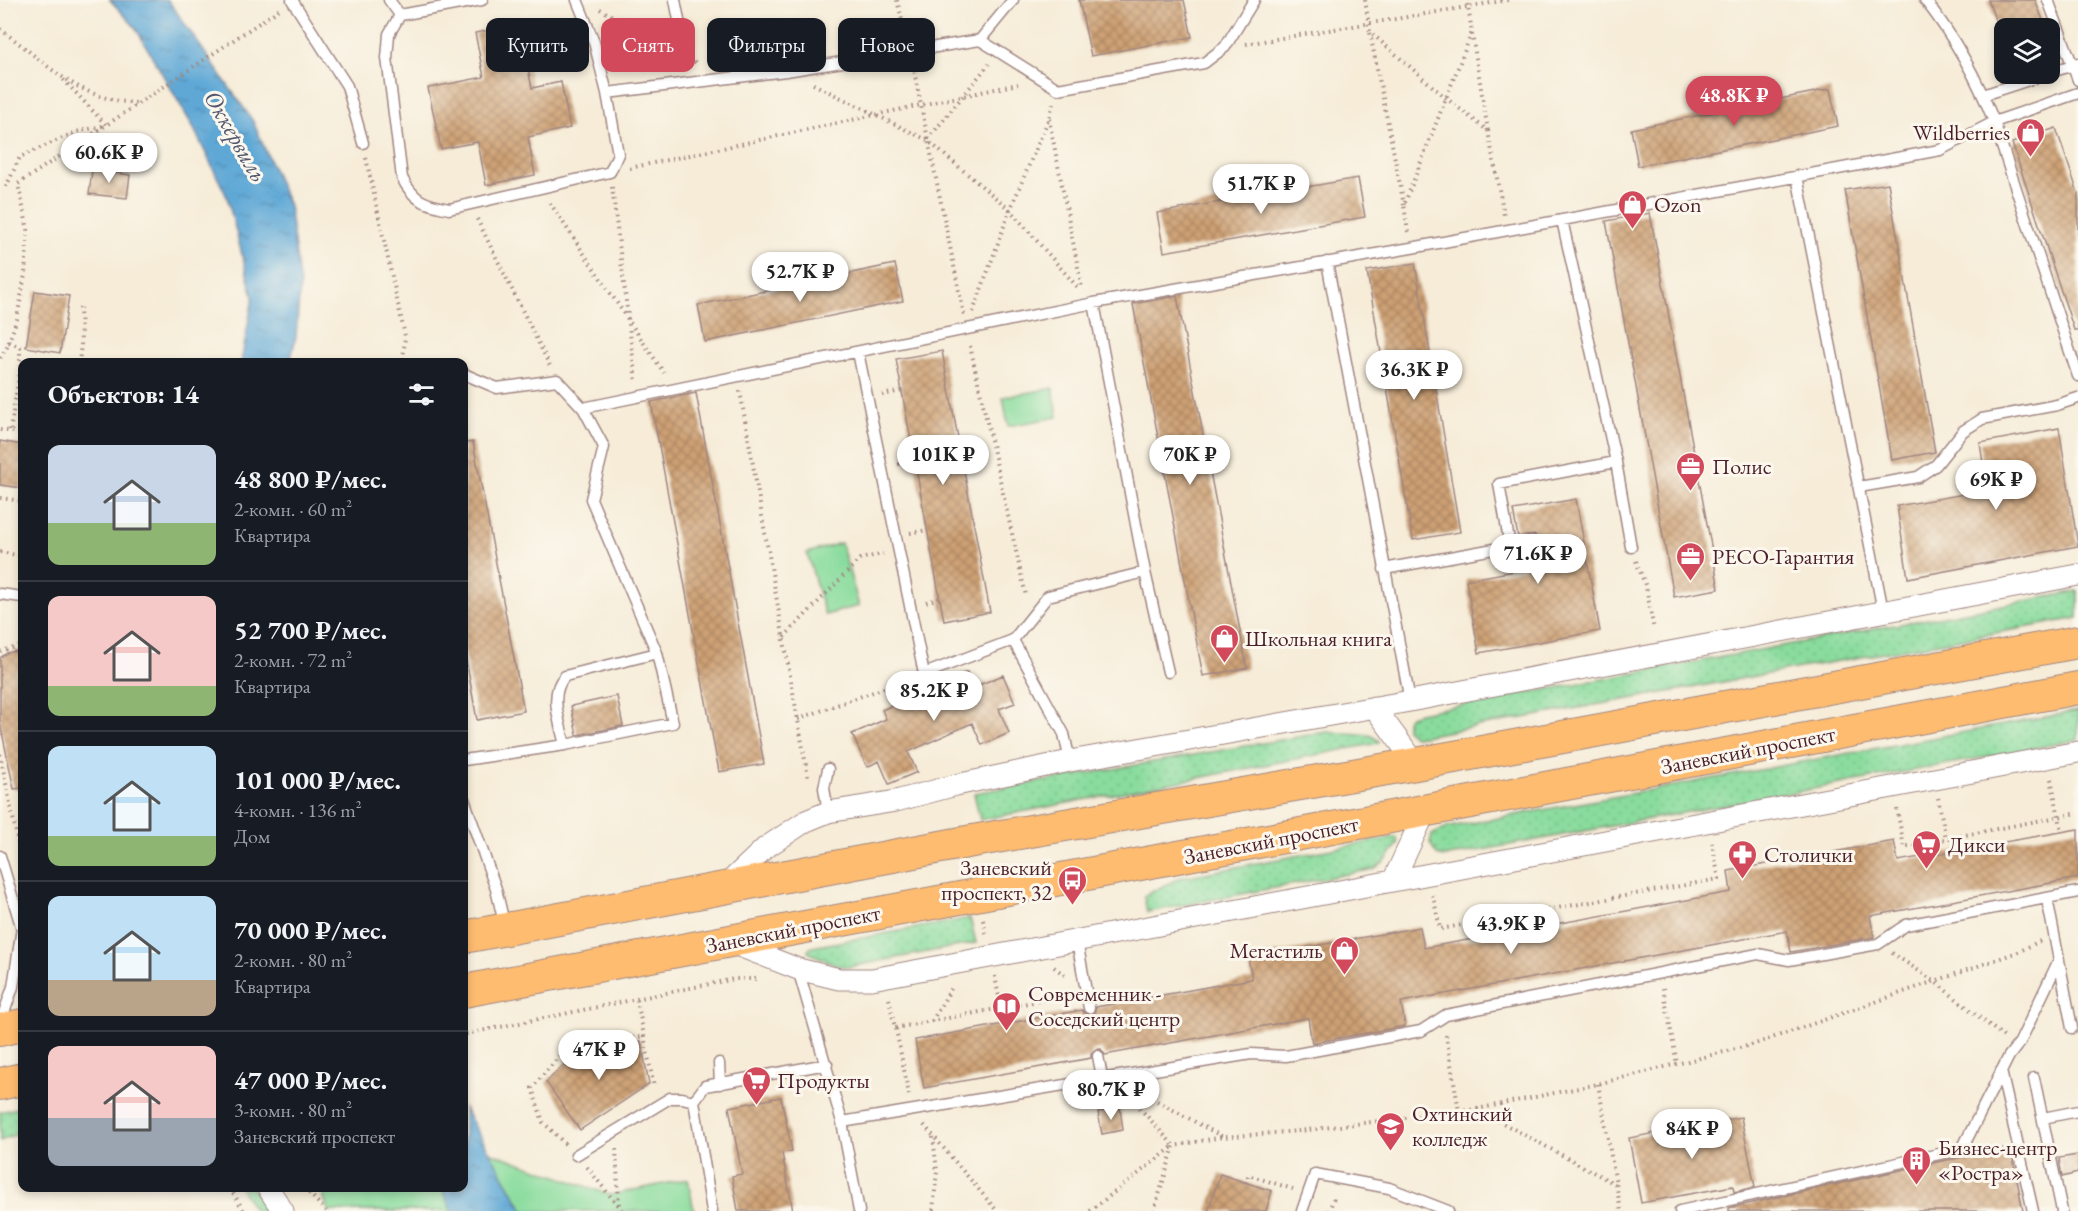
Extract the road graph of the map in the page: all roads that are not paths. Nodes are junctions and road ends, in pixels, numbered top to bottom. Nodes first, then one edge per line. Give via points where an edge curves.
1 (293, 0) edge
2 (389, 0) edge
3 (482, 0) edge
4 (577, 0) edge
5 (675, 0) edge
6 (1013, 0) edge
7 (1254, 0) edge
8 (1925, 0) edge
9 (2048, 0) edge
10 (400, 15) junction
11 (679, 18) edge
12 (980, 40) junction
13 (2075, 64) edge
14 (2060, 69) edge
15 (2078, 80) edge
16 (2016, 84) edge
17 (607, 93) junction
18 (2078, 93) edge
19 (1983, 95) junction
20 (1994, 122) junction
21 (363, 143) road end
22 (1797, 176) junction
23 (1562, 220) junction
24 (1327, 262) junction
25 (1094, 303) junction
26 (858, 352) junction
27 (468, 376) edge
28 (2078, 376) edge
29 (2078, 398) edge
30 (583, 408) junction
31 (1616, 462) junction
32 (1859, 487) junction
33 (1533, 542) dead end
34 (1510, 546) junction
35 (1630, 547) road end
36 (1384, 568) junction
37 (1144, 572) junction
38 (2078, 575) edge
39 (0, 594) edge
40 (18, 596) edge
41 (1883, 610) junction
42 (1013, 640) junction
43 (2078, 642) edge
44 (657, 653) junction
45 (1168, 672) dead end
46 (2078, 688) edge
47 (1410, 701) junction
48 (1374, 707) junction
49 (565, 745) junction
50 (2078, 752) edge
51 (468, 759) edge
52 (1070, 761) junction
53 (1416, 764) junction
54 (828, 769) dead end
55 (468, 810) edge
56 (1426, 810) junction
57 (828, 812) junction
58 (0, 856) edge
59 (1393, 881) junction
60 (723, 889) junction
61 (2078, 892) edge
62 (2047, 898) junction
63 (18, 916) edge
64 (505, 928) junction
65 (468, 936) edge
66 (728, 941) junction
67 (1077, 941) junction
68 (18, 955) edge
69 (2059, 960) junction
70 (798, 969) junction
71 (468, 990) edge
72 (1089, 1008) dead end
73 (0, 1024) edge
74 (18, 1026) edge
75 (2072, 1028) dead end
76 (0, 1029) edge
77 (1098, 1056) dead end
78 (719, 1063) dead end
79 (827, 1064) junction
80 (2001, 1071) junction
81 (1106, 1077) junction
82 (2034, 1078) dead end
83 (18, 1080) edge
84 (0, 1084) edge
85 (720, 1084) junction
86 (694, 1101) junction
87 (2078, 1111) edge
88 (2043, 1118) junction
89 (842, 1122) junction
90 (576, 1155) road end
91 (271, 1192) edge
92 (1709, 1208) edge
93 (283, 1211) edge
94 (712, 1211) edge
95 (859, 1211) edge
96 (1302, 1211) edge
97 (1448, 1211) edge
98 (1680, 1211) edge
99 (2033, 1211) edge
100 (2062, 1211) edge

1 - 21 lane via 347,86
2 - 10 lane
3 - 10 lane
4 - 17 lane via 594,42
5 - 11 lane
6 - 12 lane
7 - 12 lane via 1225,47 1204,63 1058,89
8 - 19 lane via 1948,30
9 - 13 lane
10 - 17 lane via 389,34 387,58 402,178 411,194 427,205 449,209 610,172 618,154
12 - 17 lane via 786,71
13 - 14 lane
13 - 15 lane
16 - 19 lane
18 - 20 lane
19 - 20 lane
20 - 22 lane via 1940,150
20 - 28 lane
22 - 23 lane
22 - 32 lane
23 - 24 lane
23 - 31 lane
24 - 25 lane
24 - 36 lane
25 - 26 lane
25 - 37 lane
26 - 30 lane
26 - 42 lane via 924,674
27 - 30 lane via 497,388 557,380
29 - 32 lane via 1982,419 1963,431 1936,465 1918,477
30 - 44 lane via 604,447 591,499
31 - 34 lane via 1499,484
31 - 35 lane
32 - 41 lane
33 - 34 lane
34 - 36 lane
36 - 47 lane
37 - 42 lane via 1048,596
37 - 45 lane
38 - 41 street
39 - 40 lane
41 - 47 street
42 - 52 lane via 1064,734
43 - 53 main road, Заневский проспект
44 - 49 lane via 565,676 558,683 555,695
44 - 49 lane via 673,723
46 - 56 main road, Заневский проспект
47 - 48 street
48 - 52 street
48 - 53 street
49 - 51 lane
50 - 59 street
52 - 57 street via 956,784 896,801
53 - 60 main road, Заневский проспект
54 - 57 lane via 824,788
55 - 64 lane via 496,889
56 - 59 street
56 - 66 main road, Заневский проспект
57 - 60 street via 806,821 765,848
58 - 63 lane
59 - 67 street
60 - 64 main road, Заневский проспект
61 - 62 lane
62 - 69 lane
62 - 81 lane via 1906,925 1878,944 1789,960 1758,954 1443,1017 1421,1031 1286,1056 1251,1054
64 - 65 main road, Заневский проспект
66 - 70 street
66 - 71 main road, Заневский проспект
67 - 70 street via 872,979 839,979
67 - 72 lane
68 - 73 lane via 13,987
69 - 75 lane
69 - 80 lane
70 - 79 lane
74 - 76 main road
77 - 81 lane
78 - 85 lane
79 - 85 lane
79 - 89 lane
80 - 92 lane via 1962,1149
80 - 99 lane
81 - 89 lane
82 - 88 lane
83 - 84 main road
85 - 86 lane via 705,1086
86 - 90 lane via 670,1098
86 - 94 lane
87 - 88 lane
88 - 100 lane
89 - 95 lane
91 - 93 street
92 - 98 lane
96 - 97 lane via 1315,1174 1389,1188

